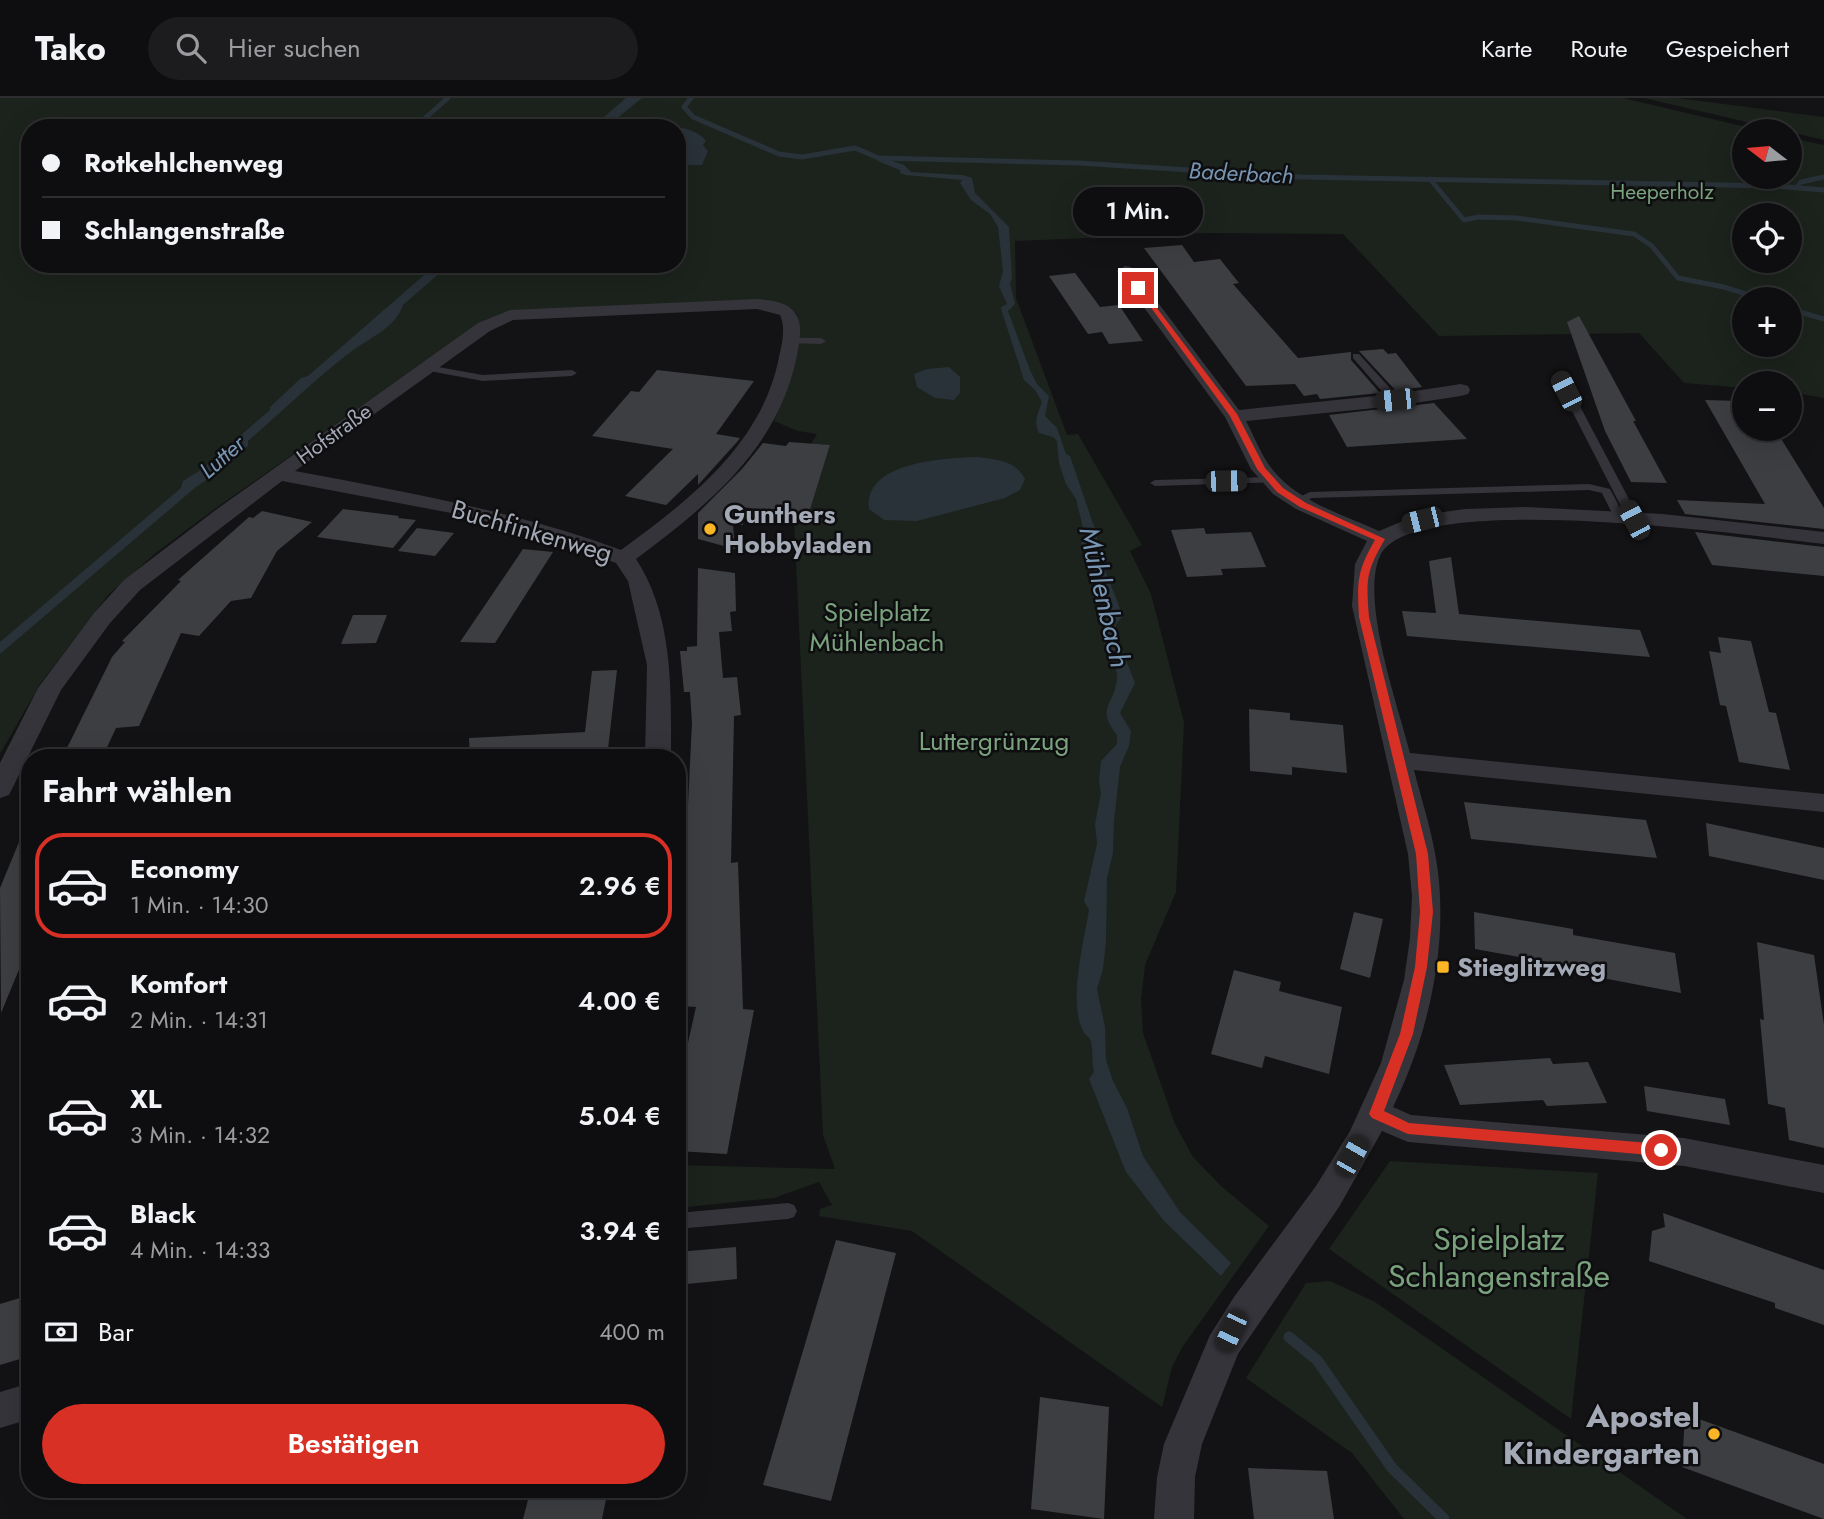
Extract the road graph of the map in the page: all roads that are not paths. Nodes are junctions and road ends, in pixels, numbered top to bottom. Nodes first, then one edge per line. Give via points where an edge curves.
1 (1125, 271) dead end
2 (791, 341) junction
3 (821, 341) dead end
4 (1356, 356) dead end
5 (427, 368) junction
6 (572, 373) dead end
7 (1559, 376) dead end
8 (1461, 390) dead end
9 (1395, 400) junction
10 (1234, 416) junction
11 (278, 474) junction
12 (1272, 480) junction
13 (1156, 483) dead end
14 (1297, 501) junction
15 (1627, 520) junction
16 (1824, 538) edge
17 (1380, 539) junction
18 (624, 558) junction
19 (658, 749) edge
20 (1399, 760) junction
21 (0, 789) edge
22 (1824, 803) edge
23 (1376, 1114) junction
24 (1824, 1179) edge
25 (788, 1211) dead end
26 (686, 1220) edge
27 (21, 1404) edge
28 (0, 1410) edge
29 (1174, 1519) edge

1 - 10 street
2 - 3 lane
2 - 5 street, Hofstraße via 790,315 774,306 510,315
2 - 18 street via 787,376 757,434 689,510
4 - 9 lane
5 - 6 lane via 483,378
5 - 11 street, Hofstraße
7 - 15 lane
8 - 9 street
9 - 10 street
10 - 12 street via 1261,469
11 - 18 street, Buchfinkenweg via 469,510 556,533
11 - 21 street, Hofstraße via 165,557 102,618 50,688
12 - 13 lane
12 - 14 street
14 - 15 lane via 1310,495 1589,486 1606,491
14 - 17 street
15 - 16 street
15 - 17 street via 1463,514 1406,524
17 - 20 street via 1366,564 1361,594
18 - 19 street, Buchfinkenweg via 639,581 659,665
20 - 22 street
20 - 23 street via 1422,854 1426,930 1406,1034
23 - 24 street via 1408,1129 1684,1152
23 - 29 street via 1320,1207 1231,1331 1192,1413 1177,1471
25 - 26 lane
27 - 28 street

